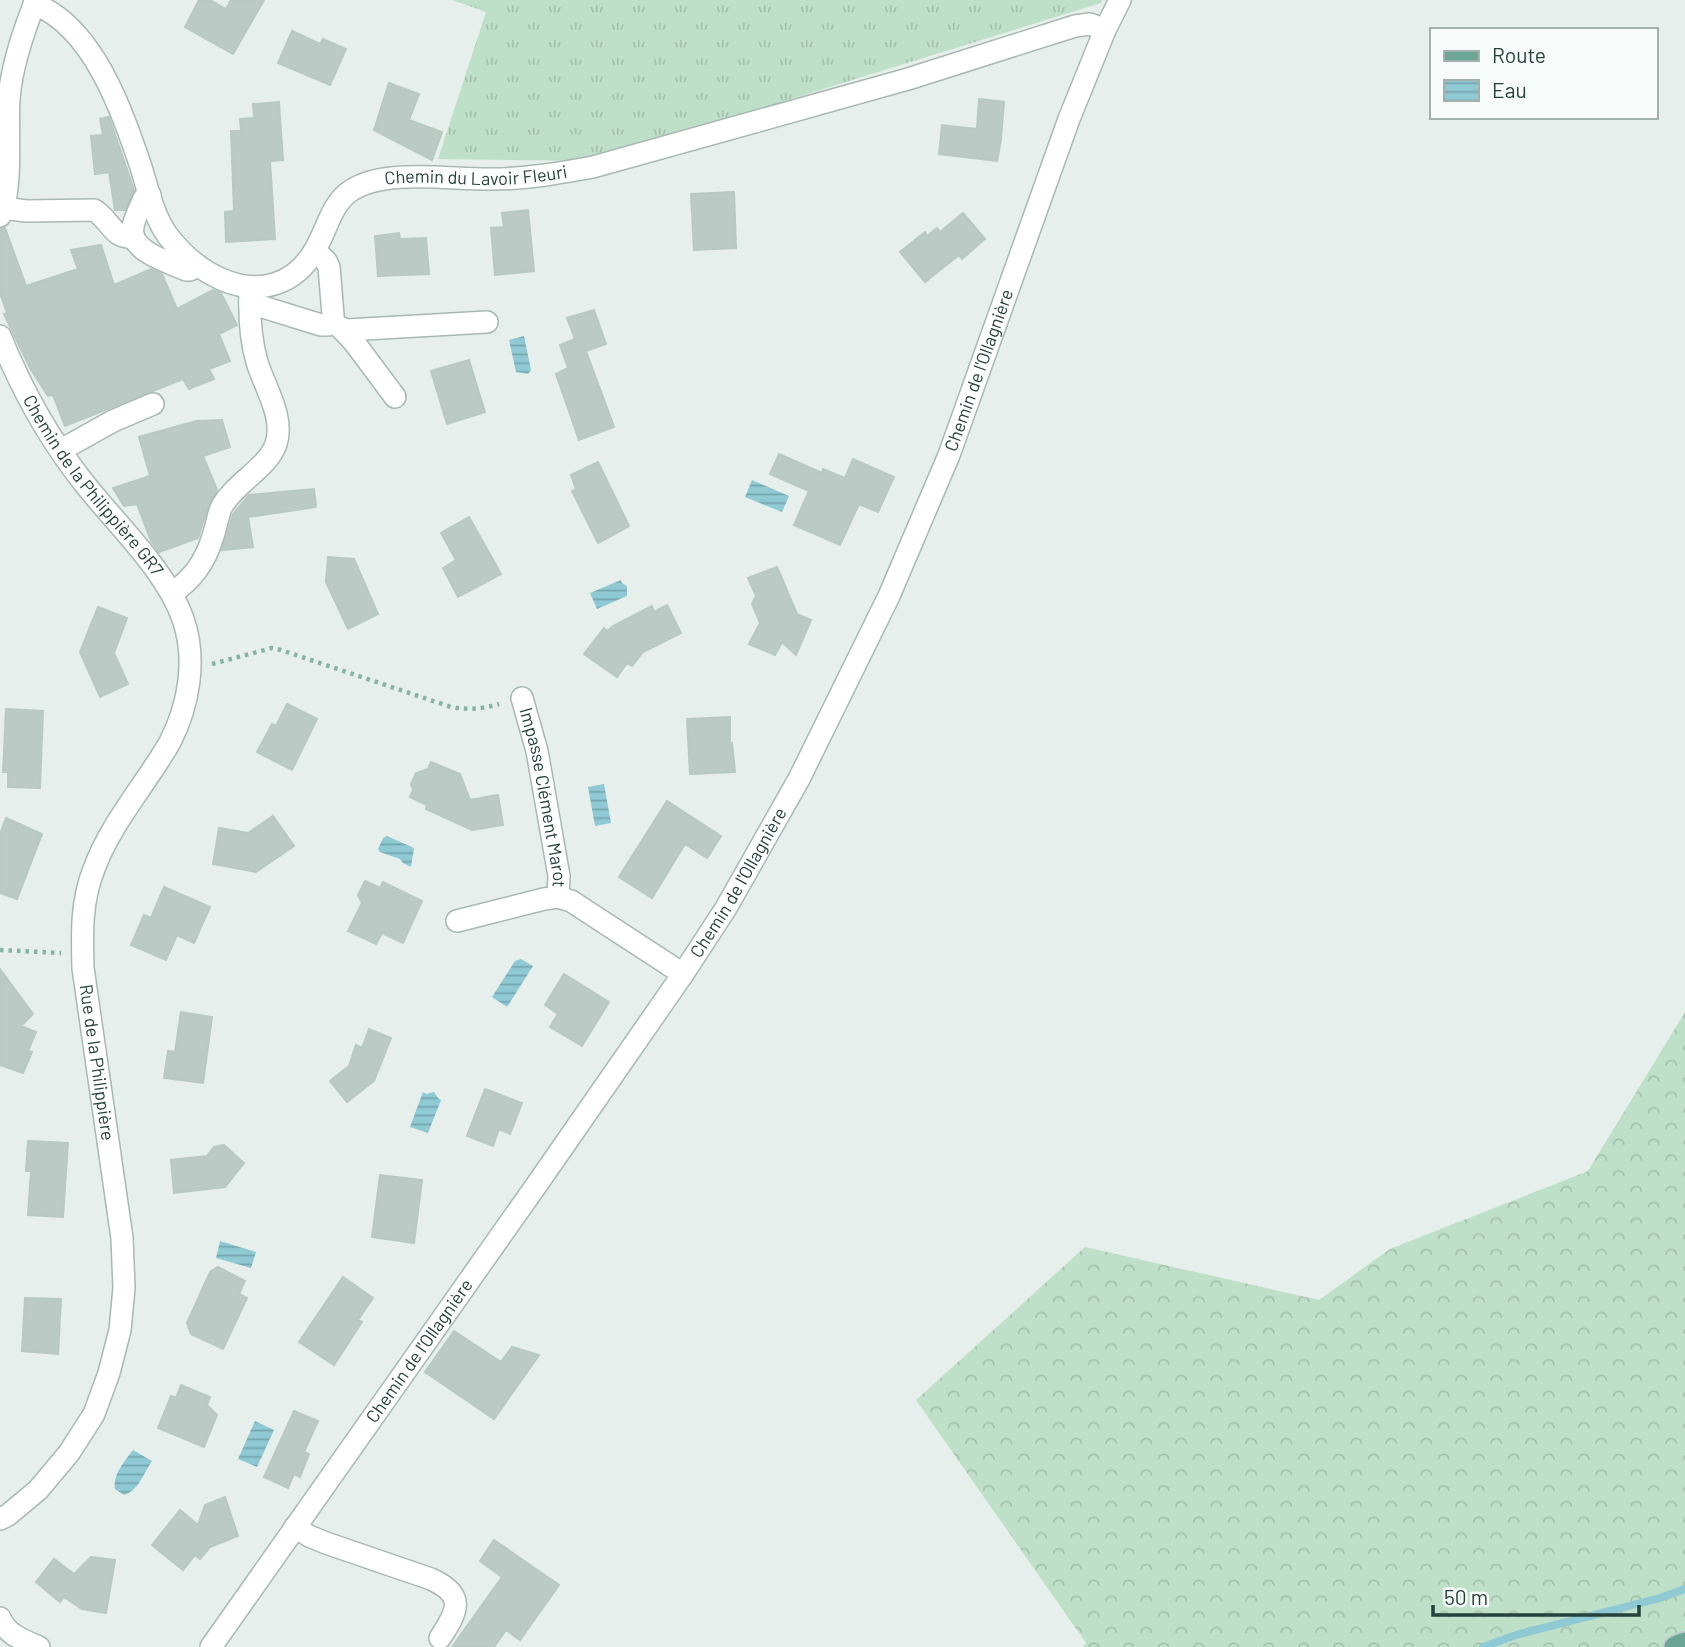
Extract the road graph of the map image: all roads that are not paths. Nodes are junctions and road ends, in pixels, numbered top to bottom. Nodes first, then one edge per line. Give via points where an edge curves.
1 (1120, 0) edge
2 (35, 2) edge
3 (1105, 30) junction
4 (150, 195) junction
5 (2, 212) edge
6 (133, 237) junction
7 (315, 251) junction
8 (197, 264) junction
9 (250, 296) junction
10 (487, 322) dead end
11 (336, 325) junction
12 (0, 336) edge
13 (395, 397) dead end
14 (153, 404) dead end
15 (61, 450) junction
16 (172, 593) junction
17 (522, 698) road end
18 (558, 897) junction
19 (457, 921) dead end
20 (683, 974) junction
21 (0, 1519) edge
22 (295, 1527) junction
23 (0, 1618) edge
24 (440, 1638) dead end
25 (1685, 1643) edge
26 (38, 1647) edge
27 (211, 1647) edge
28 (1675, 1647) edge

1 - 3 street, Chemin de l'Ollagnière
2 - 4 street via 64,20 97,63
2 - 5 street via 17,50 9,96
3 - 7 street, Chemin du Lavoir Fleuri via 1090,24 1075,26 908,79 593,167 543,176 382,179 342,198
3 - 20 street, Chemin de l'Ollagnière via 949,455 889,596 799,779
4 - 6 street via 142,200
4 - 8 street via 167,234
5 - 6 street via 94,209 115,232
6 - 8 street via 147,252 186,270
7 - 9 street, Chemin du Lavoir Fleuri via 299,270
7 - 11 street via 329,267
8 - 9 street
9 - 11 street via 321,325
9 - 16 street via 256,360 274,407 276,445 229,496 198,569
10 - 11 street via 358,329
11 - 13 street
12 - 15 street, Chemin de la Philippière GR7 via 26,393
14 - 15 street
15 - 16 street, Chemin de la Philippière GR7
16 - 21 street, Rue de la Philippière via 189,648 183,711 170,743 94,868 82,926 83,968 122,1238 120,1330 94,1414 38,1490
17 - 18 street, Impasse Clément Marot via 537,751 559,876
18 - 19 street, Impasse Clément Marot
18 - 20 street, Impasse Clément Marot
20 - 22 street, Chemin de l'Ollagnière
22 - 24 street via 326,1543 446,1586 456,1605
22 - 27 street, Chemin de l'Ollagnière
23 - 26 street via 6,1629
25 - 28 main road

